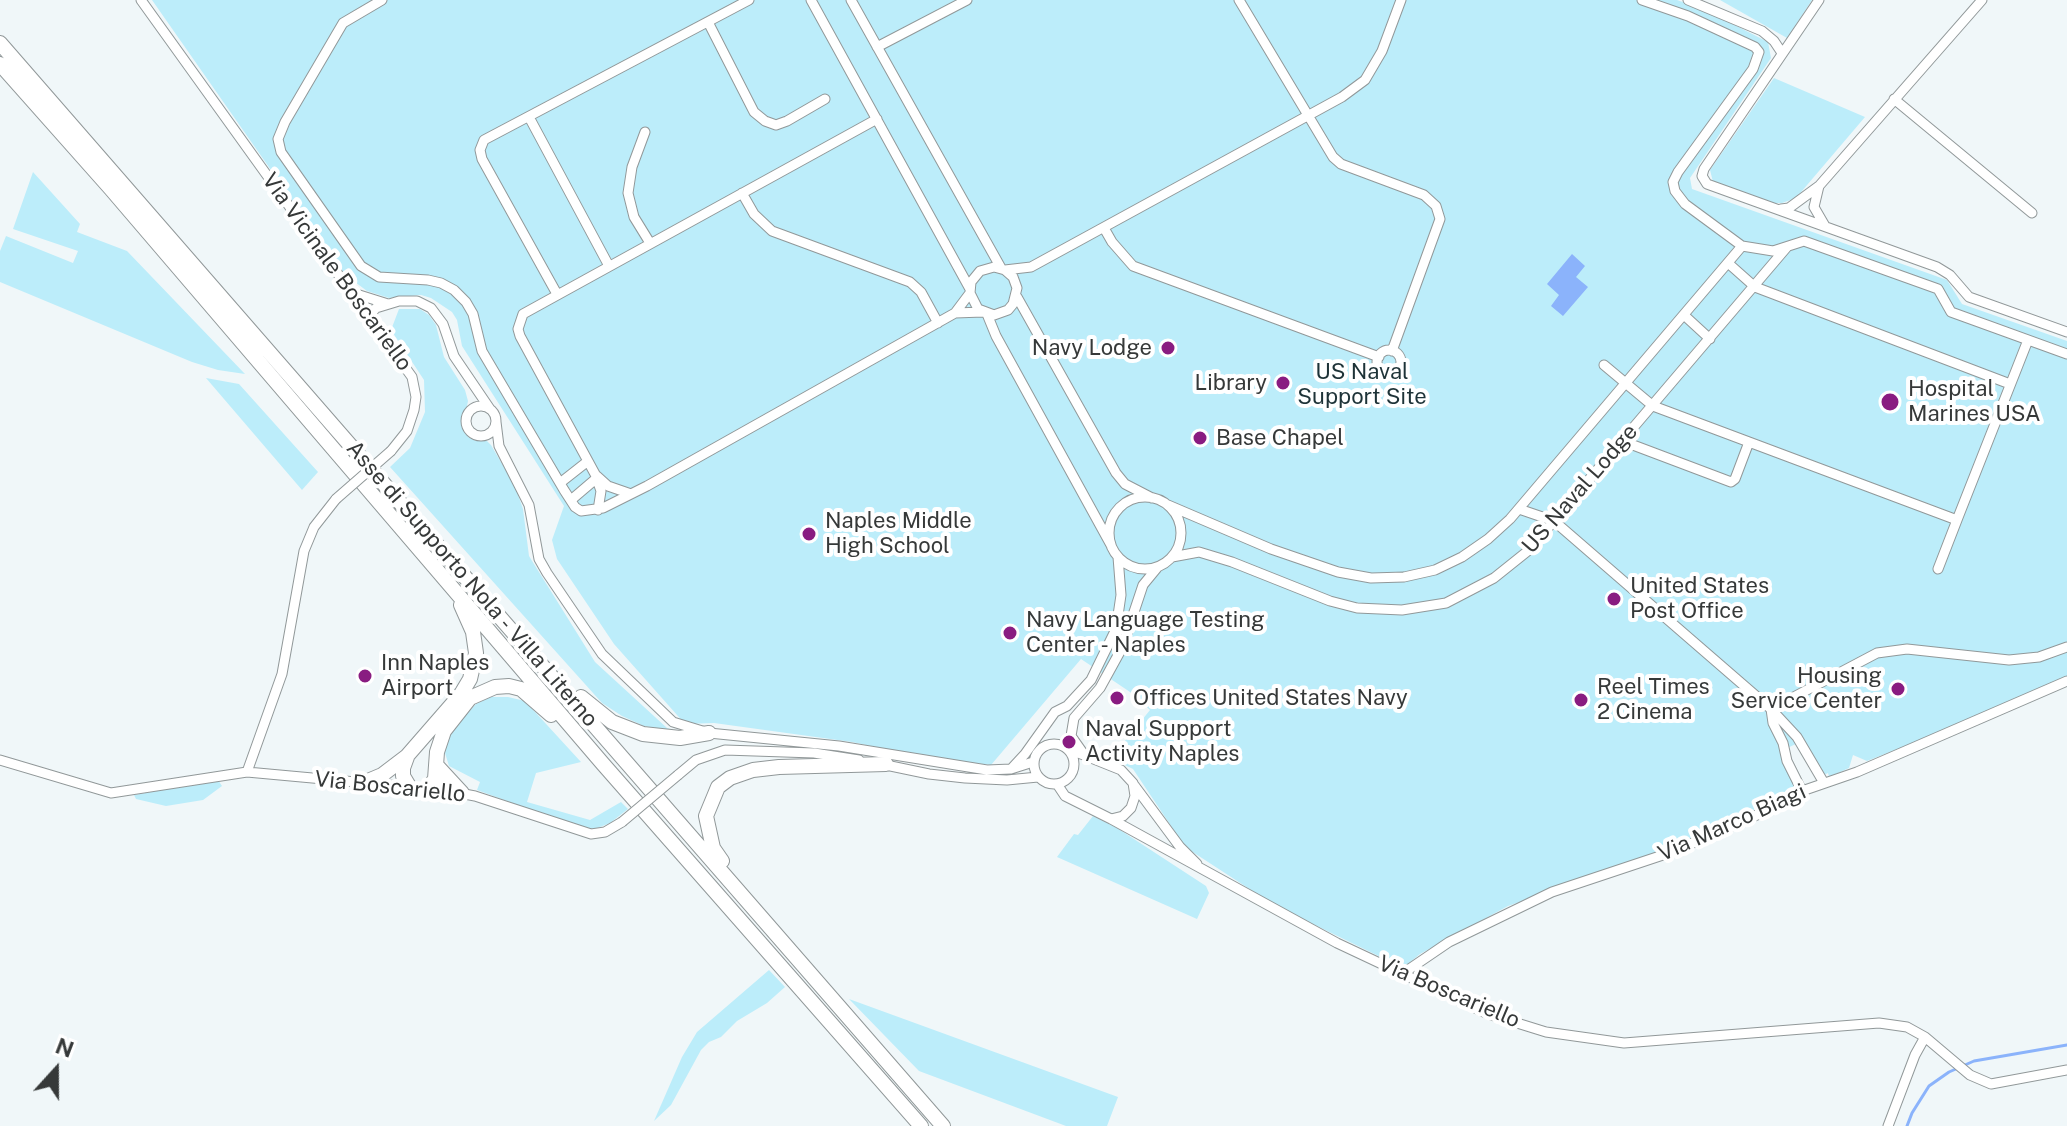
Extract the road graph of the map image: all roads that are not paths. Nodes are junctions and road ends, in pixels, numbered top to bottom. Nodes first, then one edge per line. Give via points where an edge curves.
1 (141, 0) edge
2 (382, 0) edge
3 (749, 0) edge
4 (811, 0) edge
5 (851, 0) edge
6 (967, 0) edge
7 (1239, 0) edge
8 (1401, 0) edge
9 (1642, 0) edge
10 (1688, 0) edge
11 (1819, 0) edge
12 (1982, 0) edge
13 (708, 22) junction
14 (0, 43) edge
15 (877, 47) junction
16 (1782, 53) junction
17 (0, 64) edge
18 (825, 99) dead end
19 (1894, 99) junction
20 (529, 117) junction
21 (1308, 117) junction
22 (877, 119) junction
23 (645, 132) dead end
24 (1819, 186) junction
25 (742, 193) junction
26 (1795, 204) junction
27 (1814, 207) junction
28 (1779, 209) junction
29 (2032, 213) dead end
30 (1800, 217) junction
31 (1825, 226) junction
32 (1104, 228) junction
33 (650, 243) junction
34 (1742, 246) junction
35 (1787, 247) junction
36 (1728, 263) junction
37 (609, 266) junction
38 (1031, 267) junction
39 (1003, 269) junction
40 (1755, 287) junction
41 (970, 291) junction
42 (353, 293) junction
43 (1017, 293) junction
44 (557, 294) junction
45 (391, 305) junction
46 (955, 313) junction
47 (985, 313) junction
48 (369, 316) junction
49 (1685, 316) junction
50 (938, 323) junction
51 (2067, 332) edge
52 (1710, 339) junction
53 (2028, 340) junction
54 (1392, 351) junction
55 (2067, 354) edge
56 (1379, 357) junction
57 (1604, 365) dead end
58 (1626, 384) junction
59 (2010, 384) junction
60 (1653, 406) junction
61 (490, 409) junction
62 (496, 422) junction
63 (1625, 438) junction
64 (1749, 442) junction
65 (588, 461) junction
66 (597, 476) junction
67 (560, 483) junction
68 (631, 494) junction
69 (1152, 498) junction
70 (571, 500) junction
71 (1168, 505) junction
72 (1519, 509) junction
73 (598, 510) junction
74 (1957, 520) junction
75 (1554, 521) junction
76 (1111, 545) junction
77 (1118, 557) junction
78 (1172, 557) junction
79 (429, 559) junction
80 (1158, 567) junction
81 (1938, 569) dead end
82 (515, 635) junction
83 (2067, 647) edge
84 (2067, 681) edge
85 (1771, 709) junction
86 (1042, 732) junction
87 (709, 733) junction
88 (1047, 745) junction
89 (1066, 748) junction
90 (1083, 753) junction
91 (407, 756) junction
92 (0, 760) edge
93 (1033, 762) junction
94 (603, 764) junction
95 (886, 764) junction
96 (438, 767) junction
97 (1011, 769) junction
98 (247, 772) junction
99 (1038, 777) junction
100 (363, 783) junction
101 (1133, 783) junction
102 (1824, 783) junction
103 (1057, 784) junction
104 (409, 786) junction
105 (429, 787) junction
106 (1802, 791) junction
107 (462, 793) junction
108 (1111, 819) junction
109 (1208, 874) junction
110 (764, 920) junction
111 (1402, 974) junction
112 (1925, 1037) junction
113 (2067, 1070) edge
114 (921, 1126) edge
115 (943, 1126) edge
116 (1888, 1126) edge

1 - 42 street, Via Vicinale Boscariello
2 - 67 street via 343,23 285,122 278,139 281,152 361,266 379,277 441,283 466,302 482,351
3 - 13 street
4 - 22 street
5 - 15 street
6 - 15 street
7 - 21 street
8 - 21 street via 1365,80
9 - 34 street via 1688,16 1759,52 1753,69 1673,182 1685,204
10 - 16 street via 1762,31
11 - 16 street
12 - 19 street
13 - 18 street via 754,112 765,121 787,121
13 - 20 street
14 - 82 highway, Asse di Supporto Nola - Villa Literno
15 - 39 street
16 - 28 street via 1702,176 1707,184
17 - 79 highway, Asse di Supporto Nola - Villa Literno
19 - 24 street
19 - 29 street
20 - 37 street
20 - 44 street via 484,140 480,150
21 - 32 street
21 - 54 street via 1341,164 1424,195 1436,206 1440,219
22 - 25 street
22 - 41 street
23 - 33 street via 628,193 634,217
24 - 26 street
24 - 27 street
25 - 33 street
25 - 50 street via 772,231 910,282
26 - 28 street
26 - 30 street
27 - 30 street
27 - 31 street
28 - 30 street
30 - 31 street
31 - 51 street via 1937,267 1969,297
32 - 38 street
32 - 56 street via 1133,266
33 - 37 street
34 - 35 street via 1773,251
34 - 36 street
35 - 40 street, US Naval Lodge
35 - 53 street via 1804,241 1938,289 1951,312
36 - 40 street
36 - 49 street
37 - 44 street
38 - 39 street
38 - 43 street
39 - 41 street via 980,271
39 - 43 street via 1013,277
40 - 52 street, US Naval Lodge
40 - 59 street
41 - 46 street
41 - 47 street via 974,305
42 - 45 street
42 - 48 street, Via Vicinale Boscariello
43 - 47 street via 1008,310
43 - 69 street via 1116,473
44 - 65 street via 523,314 518,329
45 - 48 street via 376,308
45 - 61 street via 417,301 438,314 454,356
46 - 47 street
46 - 50 street
47 - 76 street
48 - 98 street, Via Vicinale Boscariello, bridge via 408,369 416,397 411,420 403,438 336,499 314,527 304,551 279,685
49 - 52 street
49 - 58 street
50 - 68 street
52 - 60 street, US Naval Lodge
53 - 55 street
53 - 59 street
54 - 56 street
54 - 56 street via 1401,361 1394,373 1381,370
57 - 58 street
58 - 60 street
58 - 72 street
59 - 74 street
60 - 63 street, US Naval Lodge
60 - 64 street
61 - 62 street
61 - 62 street via 472,410 468,428 484,435
62 - 87 street via 499,446 529,505 539,559 572,612 602,654 660,712 673,722
63 - 64 street via 1731,482
63 - 75 street, US Naval Lodge
64 - 74 street
65 - 66 street
65 - 67 street
66 - 68 street
66 - 70 street
66 - 73 street
67 - 70 street
68 - 73 street
69 - 71 street
69 - 76 street via 1131,500 1115,514
70 - 73 street via 581,511
71 - 72 street via 1271,549 1371,578 1435,570 1488,539
71 - 78 street via 1181,536
72 - 75 street
74 - 81 street
75 - 78 street, US Naval Lodge via 1494,578 1446,603 1402,610 1330,601 1199,552
75 - 85 street
76 - 77 street
77 - 80 street via 1136,568
77 - 86 street via 1121,595 1116,629 1091,680 1055,712
78 - 80 street
79 - 91 highway via 465,612 476,653 461,694
79 - 94 highway, Asse di Supporto Nola - Villa Literno
80 - 90 street via 1143,585 1122,648 1100,688 1074,718 1071,736
82 - 87 highway via 612,722 643,734 680,738
82 - 110 highway, Asse di Supporto Nola - Villa Literno
83 - 85 street via 2009,660 1907,649 1877,653
84 - 102 street, Via Marco Biagi
85 - 102 street via 1797,737
85 - 106 street
86 - 88 street
86 - 97 street
87 - 97 street
88 - 89 street
88 - 93 street
89 - 90 street, Via Boscariello
89 - 103 street via 1074,758 1073,771
90 - 101 street, Via Boscariello via 1121,770
91 - 100 highway
91 - 104 highway via 403,776
92 - 98 street, Via Boscariello via 111,793
93 - 97 street
93 - 99 street
94 - 96 highway via 533,698 509,686 482,690 470,698 444,731
94 - 114 highway, Asse di Supporto Nola - Villa Literno
95 - 99 street, Via Boscariello via 953,777
95 - 107 street, Via Boscariello, bridge via 814,753 714,753 696,760 622,822 591,834
95 - 110 highway via 753,770 718,787 706,816 713,848
96 - 105 highway
96 - 107 highway
98 - 100 street, Via Boscariello
99 - 103 street
100 - 104 street, Via Boscariello
101 - 108 street via 1131,808
101 - 109 street, Via Boscariello via 1180,847
102 - 106 street, Via Marco Biagi
103 - 108 street, Via Boscariello via 1065,796
104 - 105 street, Via Boscariello
105 - 107 street, Via Boscariello
106 - 111 street, Via Marco Biagi via 1672,852 1552,892 1449,942
108 - 109 street, Via Boscariello
109 - 111 street, Via Boscariello
110 - 115 highway, Asse di Supporto Nola - Villa Literno
111 - 112 street, Via Boscariello via 1488,1014 1624,1043 1879,1023 1907,1027
112 - 113 street, Via Boscariello via 1970,1075 1991,1084
112 - 116 street

